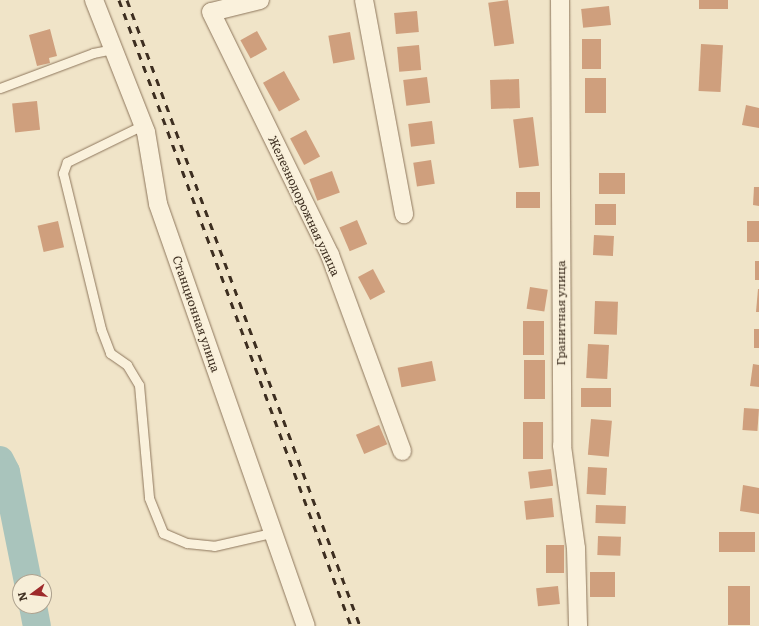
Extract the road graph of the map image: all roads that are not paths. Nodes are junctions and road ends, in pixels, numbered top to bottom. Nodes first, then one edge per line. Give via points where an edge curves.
1 (94, 0) edge
2 (260, 0) edge
3 (364, 0) edge
4 (560, 0) edge
5 (113, 49) junction
6 (0, 88) edge
7 (143, 125) junction
8 (404, 214) dead end
9 (402, 451) dead end
10 (271, 533) junction
11 (306, 626) edge
12 (578, 626) edge

1 - 5 street, Станционная улица
2 - 9 street, Железнодорожная улица via 211,12 330,256
3 - 8 street
4 - 12 street, Гранитная улица via 562,446 576,548
5 - 6 lane via 93,53
5 - 7 street, Станционная улица
7 - 10 street, Станционная улица via 158,204
7 - 10 lane via 67,162 63,173 101,329 110,354 127,365 139,385 149,498 163,533 187,543 214,546
10 - 11 street, Станционная улица

